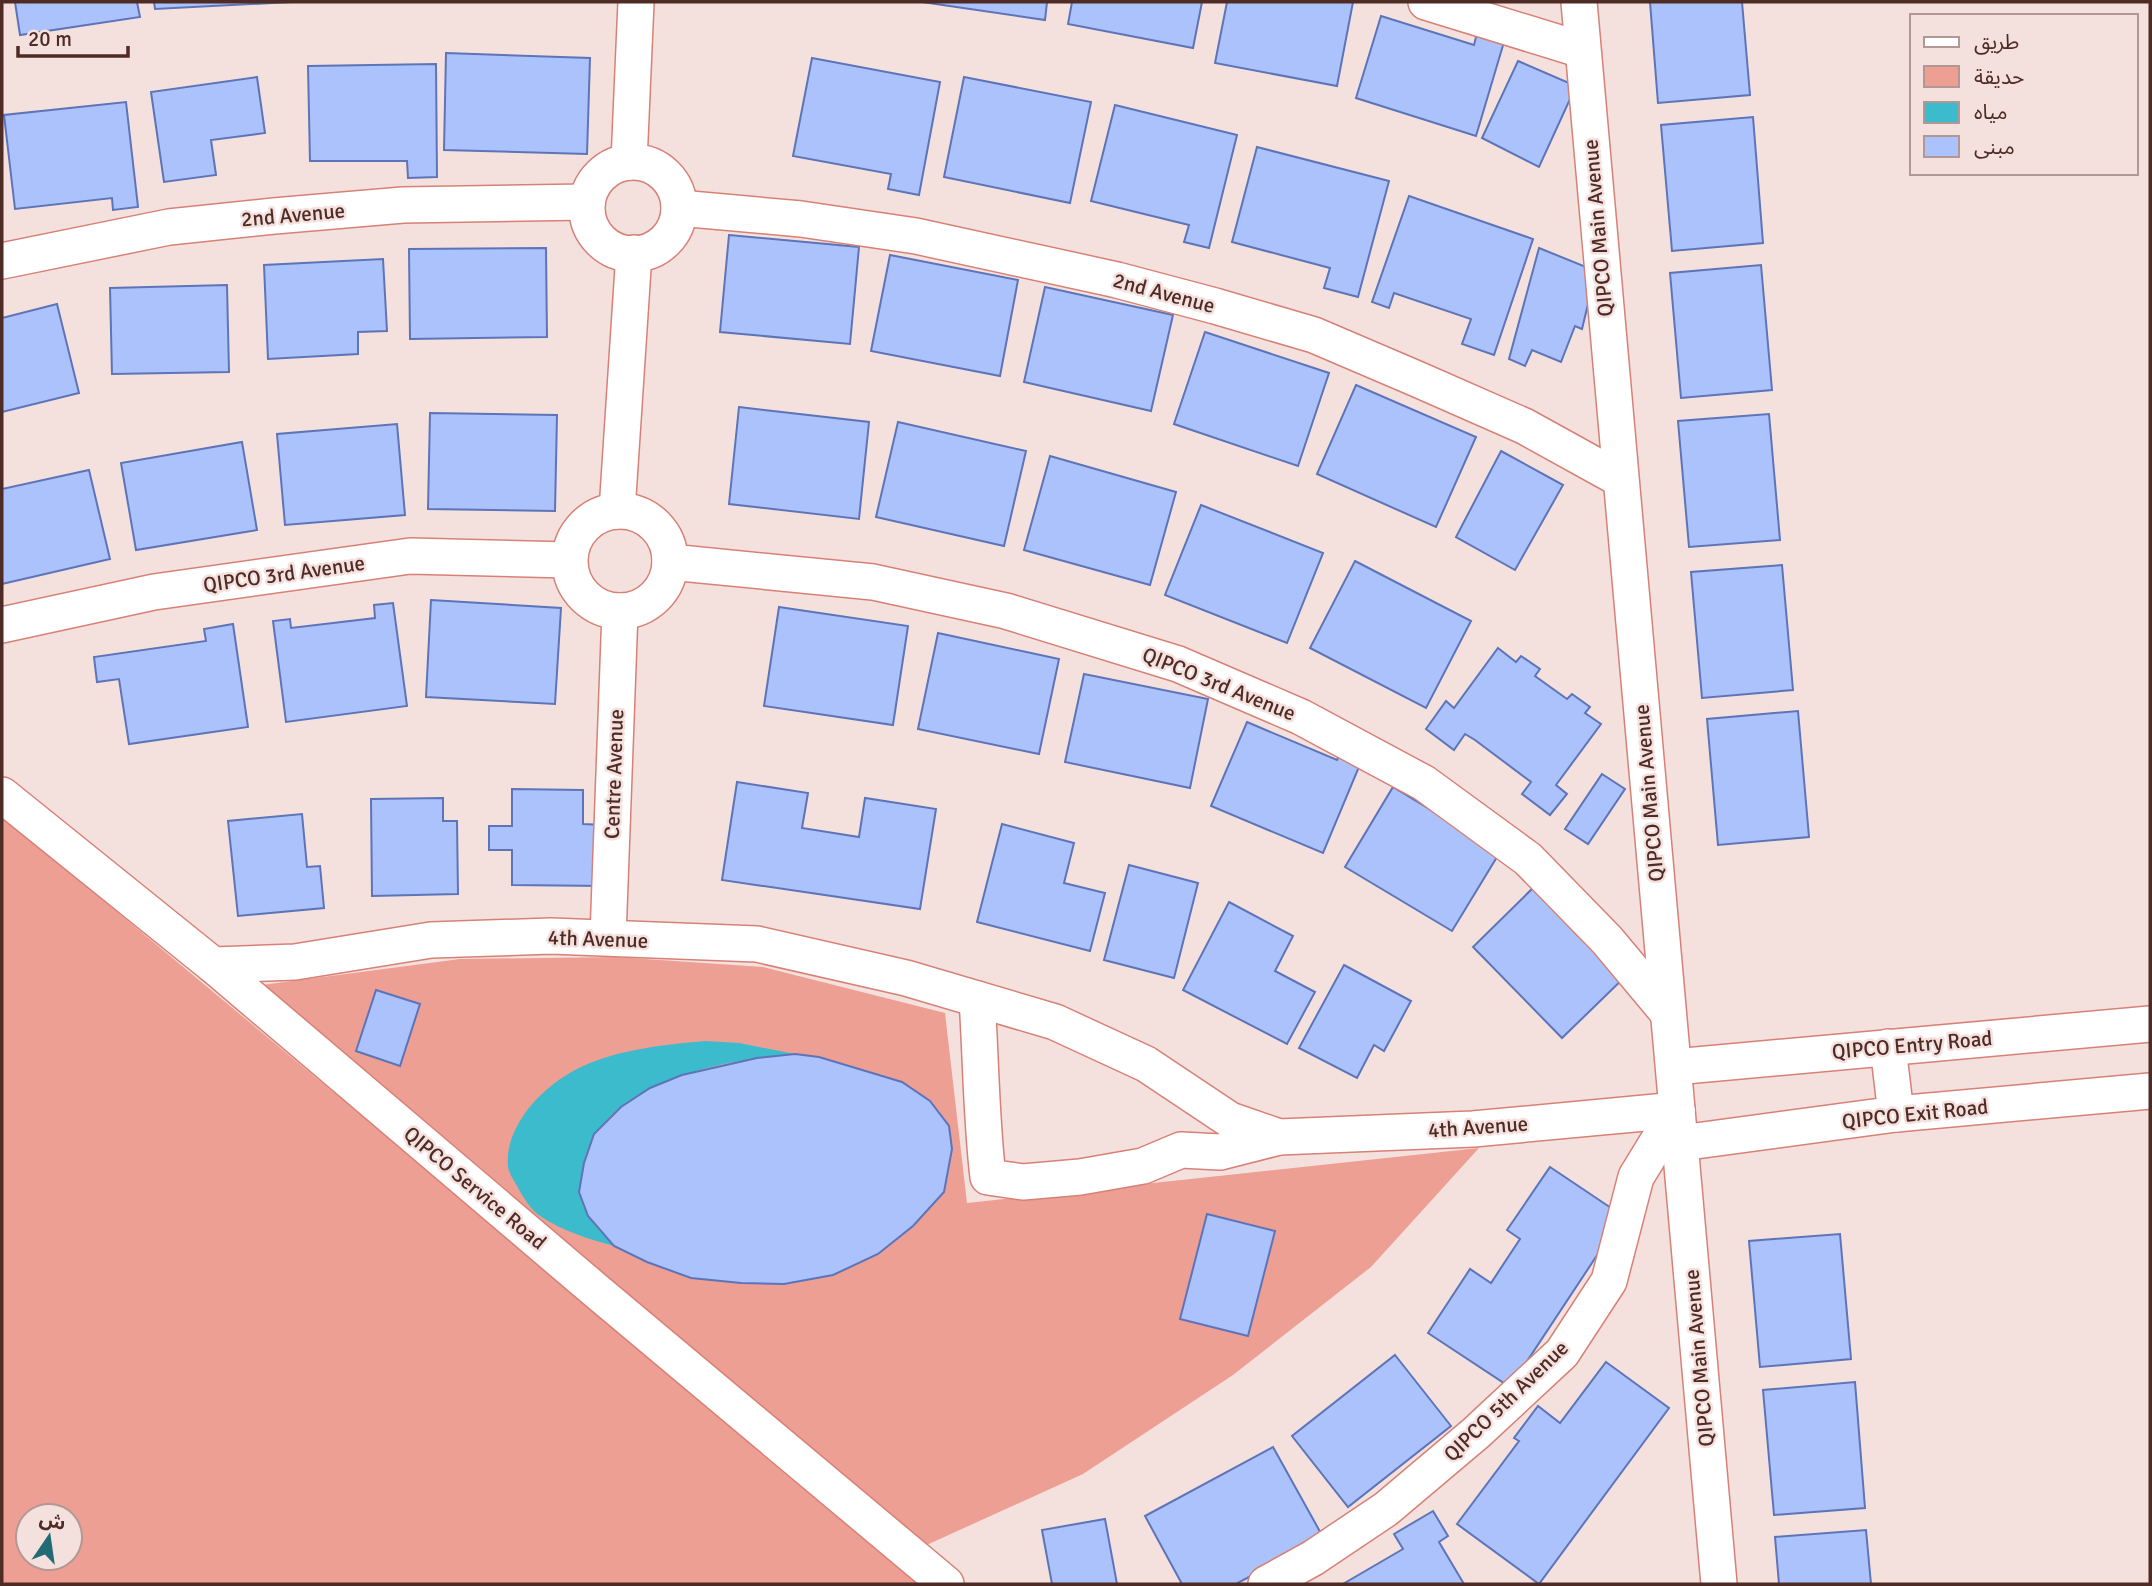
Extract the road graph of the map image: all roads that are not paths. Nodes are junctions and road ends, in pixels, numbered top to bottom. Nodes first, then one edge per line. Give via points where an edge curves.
1 (636, 2) edge
2 (1426, 2) edge
3 (1579, 2) edge
4 (1582, 50) junction
5 (629, 162) junction
6 (587, 202) junction
7 (679, 208) junction
8 (634, 253) junction
9 (2, 261) edge
10 (1620, 479) junction
11 (617, 511) junction
12 (569, 560) junction
13 (670, 562) junction
14 (620, 611) junction
15 (2, 625) edge
16 (2, 795) edge
17 (608, 937) junction
18 (213, 965) junction
19 (977, 999) junction
20 (1668, 1013) junction
21 (2150, 1024) edge
22 (1888, 1046) junction
23 (1674, 1067) junction
24 (2150, 1091) edge
25 (1896, 1114) junction
26 (1679, 1127) junction
27 (1279, 1137) junction
28 (946, 1584) edge
29 (1266, 1584) edge
30 (1719, 1584) edge

1 - 5 street
2 - 4 street
3 - 4 street, QIPCO Main Avenue
4 - 10 street, QIPCO Main Avenue
5 - 6 street via 598,178
5 - 7 street via 648,164 664,174 675,190
6 - 8 street via 590,225 599,238 611,248
6 - 9 street, 2nd Avenue via 403,205 248,219 169,227
7 - 8 street via 668,237 649,250
7 - 10 street, 2nd Avenue via 916,236 1215,306 1314,335 1524,426
8 - 11 street
10 - 20 street, QIPCO Main Avenue
11 - 12 street via 601,514 580,529
11 - 13 street via 637,514 654,525 666,542
12 - 14 street via 573,580 584,596 600,607
12 - 15 street, QIPCO 3rd Avenue via 410,556 154,592
13 - 14 street via 663,587 652,600
13 - 20 street, QIPCO 3rd Avenue via 873,582 1006,611 1178,664 1301,717 1424,783 1528,859 1607,940
14 - 17 street, Centre Avenue
16 - 18 street, QIPCO Service Road
17 - 18 street, 4th Avenue via 431,940 295,962
17 - 19 street, 4th Avenue via 757,944
18 - 28 street, QIPCO Service Road
19 - 27 street, 4th Avenue via 1055,1022 1146,1064 1230,1120
19 - 27 street, 4th Avenue via 988,1177 1023,1182 1080,1177 1143,1166 1181,1150 1220,1152
20 - 23 street, QIPCO Main Avenue
21 - 22 street, QIPCO Entry Road
22 - 23 street, QIPCO Entry Road
22 - 25 street
23 - 26 street, QIPCO Main Avenue
24 - 25 street, QIPCO Exit Road
25 - 26 street, QIPCO Exit Road
26 - 27 street, 4th Avenue
26 - 29 street, QIPCO 5th Avenue via 1636,1177 1609,1281 1562,1353 1386,1509
26 - 30 street, QIPCO Main Avenue

